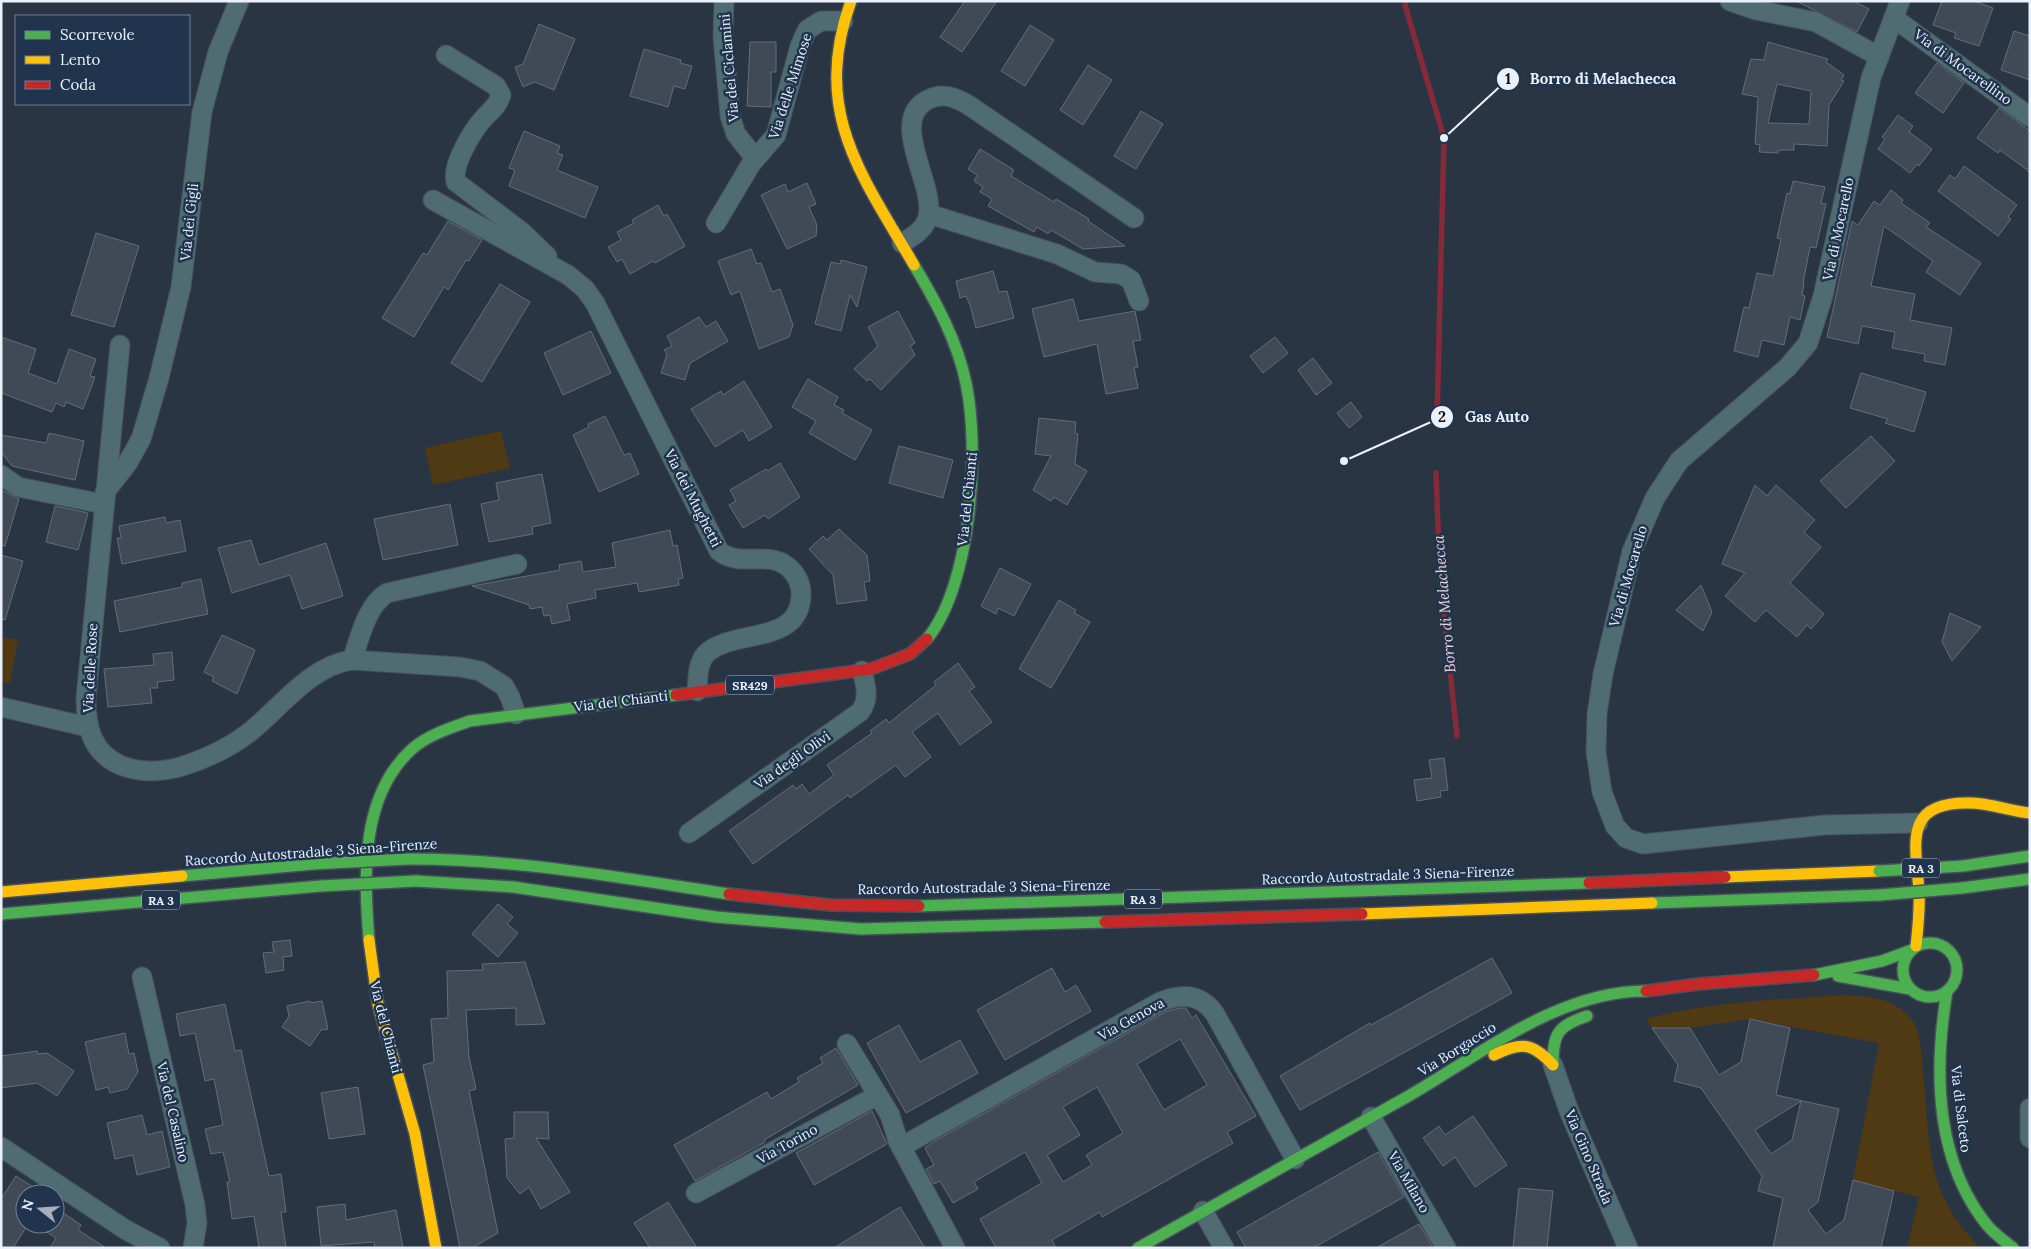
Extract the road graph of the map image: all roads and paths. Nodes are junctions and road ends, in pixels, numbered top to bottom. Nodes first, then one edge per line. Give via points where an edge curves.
1 (239, 1) edge
2 (724, 1) edge
3 (851, 1) edge
4 (1730, 1) edge
5 (1764, 6) edge
6 (1898, 10) edge
7 (844, 21) junction
8 (446, 55) dead end
9 (1878, 56) junction
10 (2030, 117) edge
11 (755, 158) junction
12 (433, 200) dead end
13 (929, 214) junction
14 (1134, 218) dead end
15 (716, 223) dead end
16 (902, 244) junction
17 (562, 271) junction
18 (1139, 301) dead end
19 (120, 345) dead end
20 (138, 444) junction
21 (107, 467) junction
22 (1, 475) edge
23 (104, 498) junction
24 (517, 564) dead end
25 (352, 660) junction
26 (862, 671) junction
27 (697, 691) junction
28 (1, 707) edge
29 (516, 714) junction
30 (88, 727) junction
31 (2030, 813) edge
32 (1918, 823) junction
33 (689, 833) dead end
34 (2030, 856) edge
35 (2030, 879) edge
36 (1, 892) edge
37 (1920, 907) junction
38 (1, 914) edge
39 (1932, 942) junction
40 (1913, 948) junction
41 (1823, 974) junction
42 (142, 977) dead end
43 (1658, 991) junction
44 (1913, 991) junction
45 (1947, 991) junction
46 (1620, 1006) dead end
47 (1924, 1010) dead end
48 (1596, 1013) dead end
49 (1931, 1027) dead end
50 (847, 1044) dead end
51 (1939, 1044) junction
52 (1553, 1065) junction
53 (1440, 1078) junction
54 (878, 1095) junction
55 (2030, 1108) edge
56 (1371, 1117) junction
57 (2030, 1138) edge
58 (1, 1147) edge
59 (901, 1147) junction
60 (1296, 1159) junction
61 (696, 1193) dead end
62 (1203, 1211) junction
63 (160, 1248) edge
64 (193, 1248) edge
65 (436, 1248) edge
66 (955, 1248) edge
67 (1138, 1248) edge
68 (1224, 1248) edge
69 (1446, 1248) edge
70 (1628, 1248) edge
71 (2013, 1248) edge

1 - 20 street, Via dei Gigli via 218,52 204,106 181,287
2 - 11 street, Via dei Ciclamini via 723,37 730,116 736,134
3 - 7 main road, Via del Chianti / SR429
4 - 5 street
5 - 9 street via 1816,22
6 - 9 street, Via di Mocarello
6 - 10 street, Via di Mocarellino
7 - 11 street, Via delle Mimose via 821,21 807,30 776,135
7 - 16 main road, Via del Chianti / SR429 via 836,65 841,124 858,164
8 - 17 street, Via dei Mughetti via 496,86 501,95 465,148 456,170 456,182 522,232
9 - 32 street, Via di Mocarello via 1821,304 1808,343 1788,367 1679,461 1640,526 1608,648 1597,714 1596,752 1602,792 1615,826 1626,838 1643,844 1825,825
11 - 15 street, Via delle Mimose
12 - 17 street, Via dei Mughetti
13 - 14 street via 912,123 922,103 940,95 967,104
13 - 16 street via 923,227
13 - 18 street via 1057,254 1095,272 1122,274 1131,280
16 - 26 main road, Via del Chianti / SR429 via 942,316 964,372 972,419 970,486 958,570 936,626 926,641 904,659
17 - 27 street, Via dei Mughetti via 590,295 719,551 741,560 778,561 789,567 799,582 801,603 791,621 778,629 713,648 701,663
19 - 21 street, Via delle Rose
20 - 21 street
20 - 23 street, Via dei Gigli
21 - 23 street, Via delle Rose
22 - 23 street via 18,487
23 - 30 street, Via delle Rose via 88,672
24 - 25 street via 387,593 373,608
25 - 29 street, Via delle Rose via 480,671 504,686
25 - 30 street, Via delle Rose via 338,662 317,673 234,743 211,756 174,768 145,771 116,763 96,746
26 - 27 main road, Via del Chianti / SR429
26 - 33 street, Via degli Olivi via 867,694 860,712
27 - 29 main road, Via del Chianti / SR429
28 - 30 street
29 - 65 main road, Via del Chianti / SR429 via 459,724 416,746 398,764 384,787 374,810 368,838 368,915 375,990 412,1119
31 - 32 main road via 1960,803 1936,808
32 - 37 main road via 1914,840
34 - 36 main road, Raccordo Autostradale 3 Siena-Firenze / RA 3, bridge via 1963,866 1879,871 861,906 774,900 586,871 459,858 313,864
35 - 38 main road, RA 3, bridge via 1880,895 1207,920 861,929 716,918 513,887 416,881 321,886
37 - 39 main road
37 - 40 main road
39 - 40 main road
39 - 45 main road via 1944,946 1955,960 1956,977
40 - 41 main road, Via Borgaccio via 1882,961
40 - 44 main road via 1905,958 1902,974
41 - 43 main road, Via Borgaccio via 1698,984
41 - 44 main road, Via Borgaccio
42 - 64 street, Via del Casalino via 195,1205 197,1223
43 - 46 main road
43 - 53 main road, Via Borgaccio via 1616,992 1564,1008 1512,1033
44 - 45 main road via 1932,997
44 - 47 main road
45 - 51 main road, Via di Salceto
48 - 52 main road via 1558,1029 1553,1042
49 - 51 main road, Via di Salceto
50 - 54 street
51 - 71 main road, Via di Salceto via 1946,1123 1954,1164 1978,1213 1994,1233
52 - 53 main road via 1541,1052 1522,1044
52 - 70 street, Via Gino Strada via 1569,1111
53 - 56 main road, Via Borgaccio
54 - 59 street via 892,1119
54 - 61 street, Via Torino
55 - 57 street
56 - 60 main road, Via Borgaccio
56 - 69 street, Via Milano
58 - 63 street via 126,1230
59 - 60 street, Via Genova via 1160,1002 1188,996 1204,1001 1215,1014
59 - 66 street
60 - 62 main road, Via Borgaccio
62 - 67 main road, Via Borgaccio
62 - 68 street

